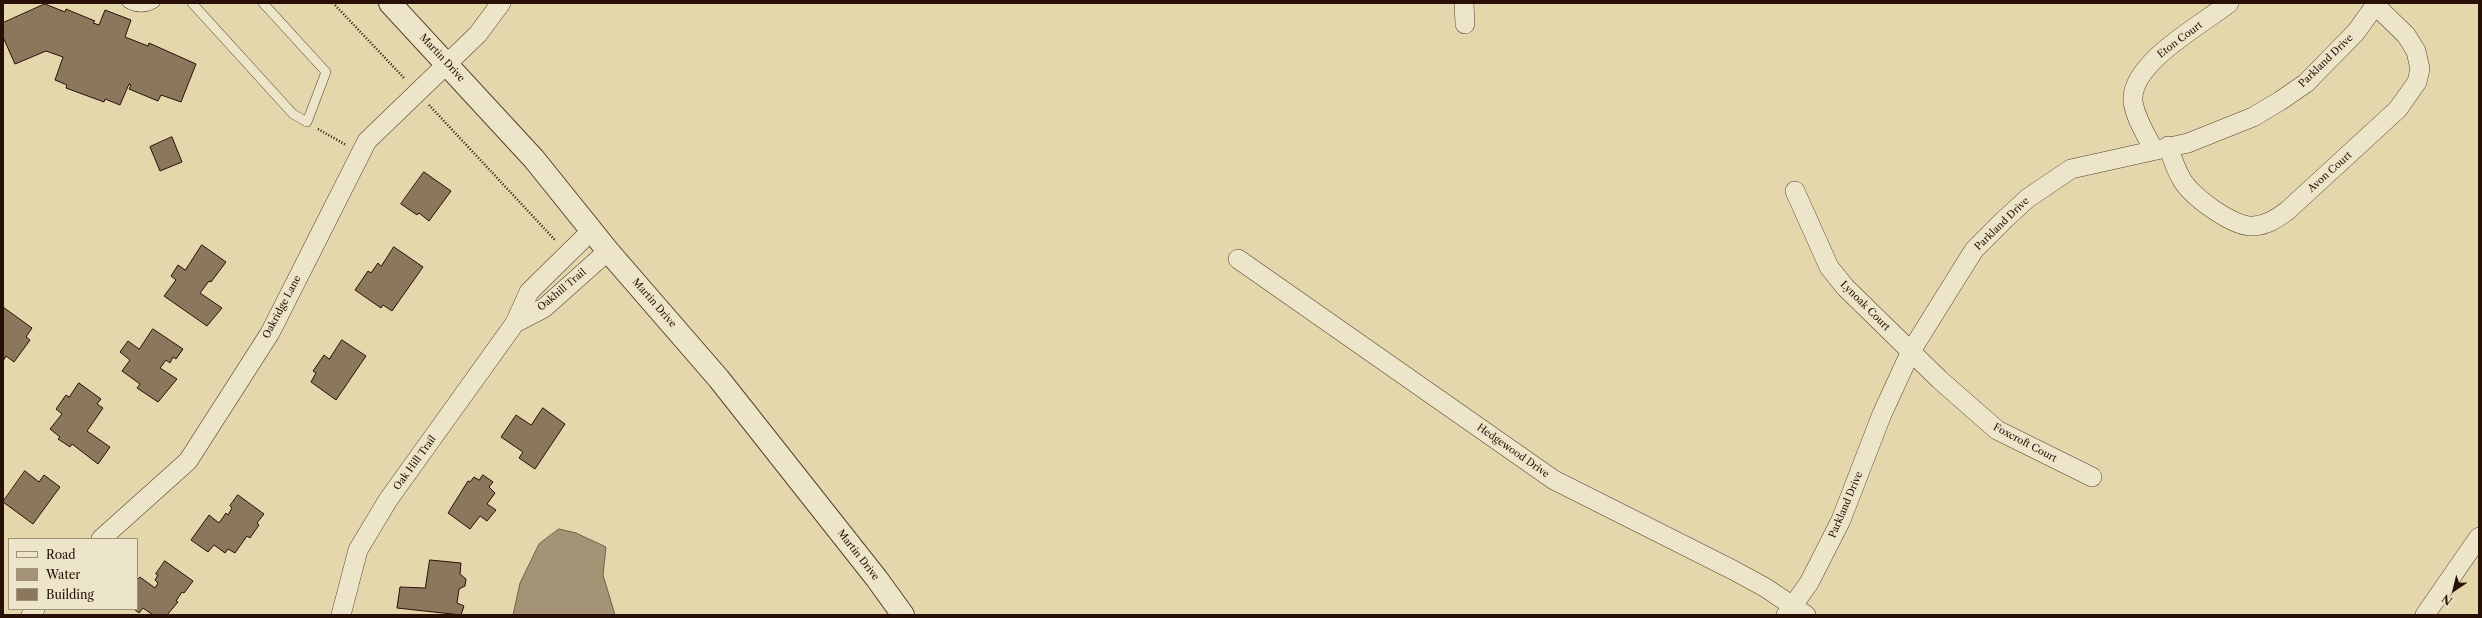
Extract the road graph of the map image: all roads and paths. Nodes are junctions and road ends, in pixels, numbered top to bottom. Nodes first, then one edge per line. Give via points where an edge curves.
1 (127, 3) edge
2 (155, 3) edge
3 (192, 3) edge
4 (263, 3) edge
5 (333, 3) edge
6 (390, 3) edge
7 (500, 3) edge
8 (1464, 3) edge
9 (2229, 3) edge
10 (2375, 4) edge
11 (1465, 24) dead end
12 (447, 64) junction
13 (418, 93) junction
14 (307, 122) junction
15 (2161, 148) junction
16 (361, 152) junction
17 (1795, 191) dead end
18 (591, 231) junction
19 (608, 251) junction
20 (568, 254) junction
21 (1238, 259) dead end
22 (515, 324) junction
23 (1911, 351) junction
24 (2092, 478) dead end
25 (2479, 537) edge
26 (102, 538) edge
27 (1795, 612) edge
28 (341, 615) edge
29 (903, 615) edge
30 (2425, 615) edge

1 - 2 lane via 134,8 147,7
3 - 14 lane via 293,114
4 - 14 lane via 326,72
5 - 13 path
6 - 12 street, Martin Drive
7 - 12 street via 478,34
8 - 11 street
9 - 15 street, Eton Court via 2158,56 2141,75 2134,89 2133,102 2139,121
10 - 15 street, Parkland Drive via 2356,32 2306,83 2280,101 2224,130 2188,143
10 - 15 street, Avon Court via 2406,35 2416,51 2420,69 2418,82 2398,109 2275,219 2253,226 2240,223 2216,211 2181,178
12 - 13 street, Oakridge Lane
12 - 18 street, Martin Drive via 534,159
13 - 16 street, Oakridge Lane via 367,141
13 - 20 path
14 - 16 path via 329,137
15 - 23 street, Parkland Drive via 2071,169 2028,198 1974,250
16 - 26 street, Oakridge Lane via 270,333 188,461
17 - 23 street, Lynoak Court via 1829,267 1844,287
18 - 19 street, Martin Drive
18 - 20 street, Oakhill Trail
19 - 22 street, Oakhill Trail via 544,308
19 - 29 street, Martin Drive via 718,379
20 - 22 street, Oakhill Trail via 530,292
21 - 27 street, Hedgewood Drive via 1554,480 1735,571
22 - 28 street, Oak Hill Trail via 381,512 358,550
23 - 24 street, Foxcroft Court via 1997,430
23 - 27 street, Parkland Drive via 1894,384 1842,520
25 - 30 street

